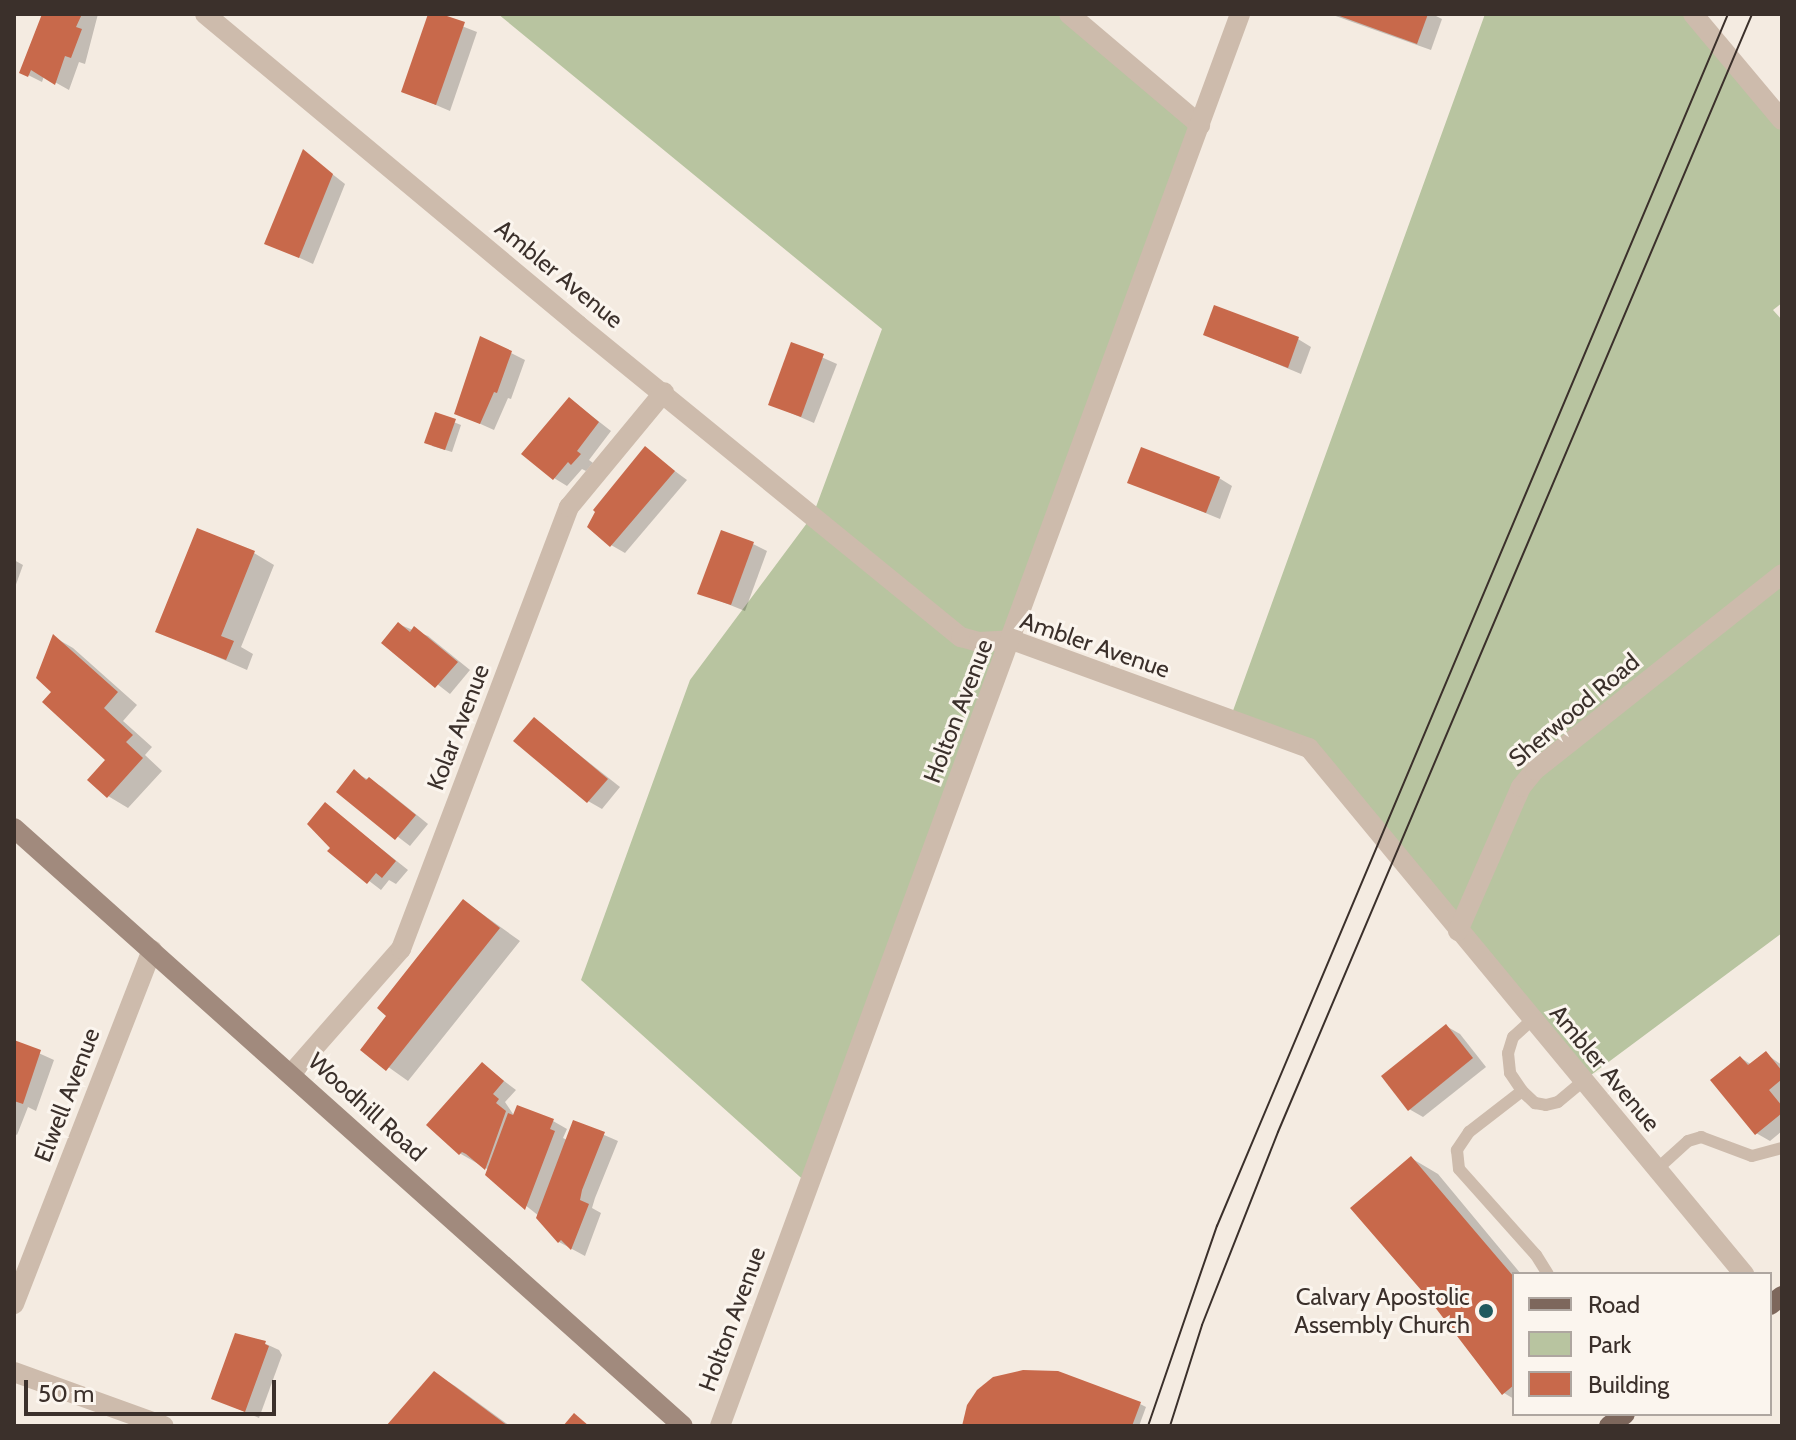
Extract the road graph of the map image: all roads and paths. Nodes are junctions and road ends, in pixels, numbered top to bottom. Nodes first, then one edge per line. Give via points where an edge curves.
1 (205, 14) edge
2 (1069, 14) edge
3 (1240, 14) edge
4 (1693, 14) edge
5 (1782, 120) edge
6 (1200, 125) junction
7 (664, 392) junction
8 (1782, 574) edge
9 (1012, 640) junction
10 (14, 828) edge
11 (1458, 931) junction
12 (152, 950) junction
13 (1532, 1020) junction
14 (291, 1074) junction
15 (1583, 1081) junction
16 (1522, 1091) junction
17 (1782, 1148) edge
18 (1656, 1170) junction
19 (1547, 1272) edge
20 (1742, 1272) edge
21 (14, 1304) edge
22 (14, 1372) edge
23 (164, 1426) edge
24 (683, 1426) edge
25 (720, 1426) edge

1 - 7 street, Ambler Avenue
2 - 6 street
3 - 6 street, Holton Avenue
4 - 5 street
6 - 9 street, Holton Avenue
7 - 9 street, Ambler Avenue via 961,637
7 - 14 street, Kolar Avenue via 569,507 401,949
8 - 11 street, Sherwood Road via 1535,770 1521,787
9 - 11 street, Ambler Avenue via 1309,748
9 - 25 street, Holton Avenue
10 - 12 main road, Woodhill Road
11 - 13 street, Ambler Avenue
12 - 14 main road, Woodhill Road
12 - 21 street, Elwell Avenue
13 - 15 street, Ambler Avenue
13 - 16 lane via 1513,1037 1508,1053 1510,1073
14 - 24 main road, Woodhill Road
15 - 16 lane via 1558,1102 1546,1105
15 - 18 street, Ambler Avenue
16 - 19 lane via 1469,1132 1457,1150 1459,1169
17 - 18 lane via 1752,1156 1701,1137 1688,1141
18 - 20 street, Ambler Avenue
22 - 23 street

